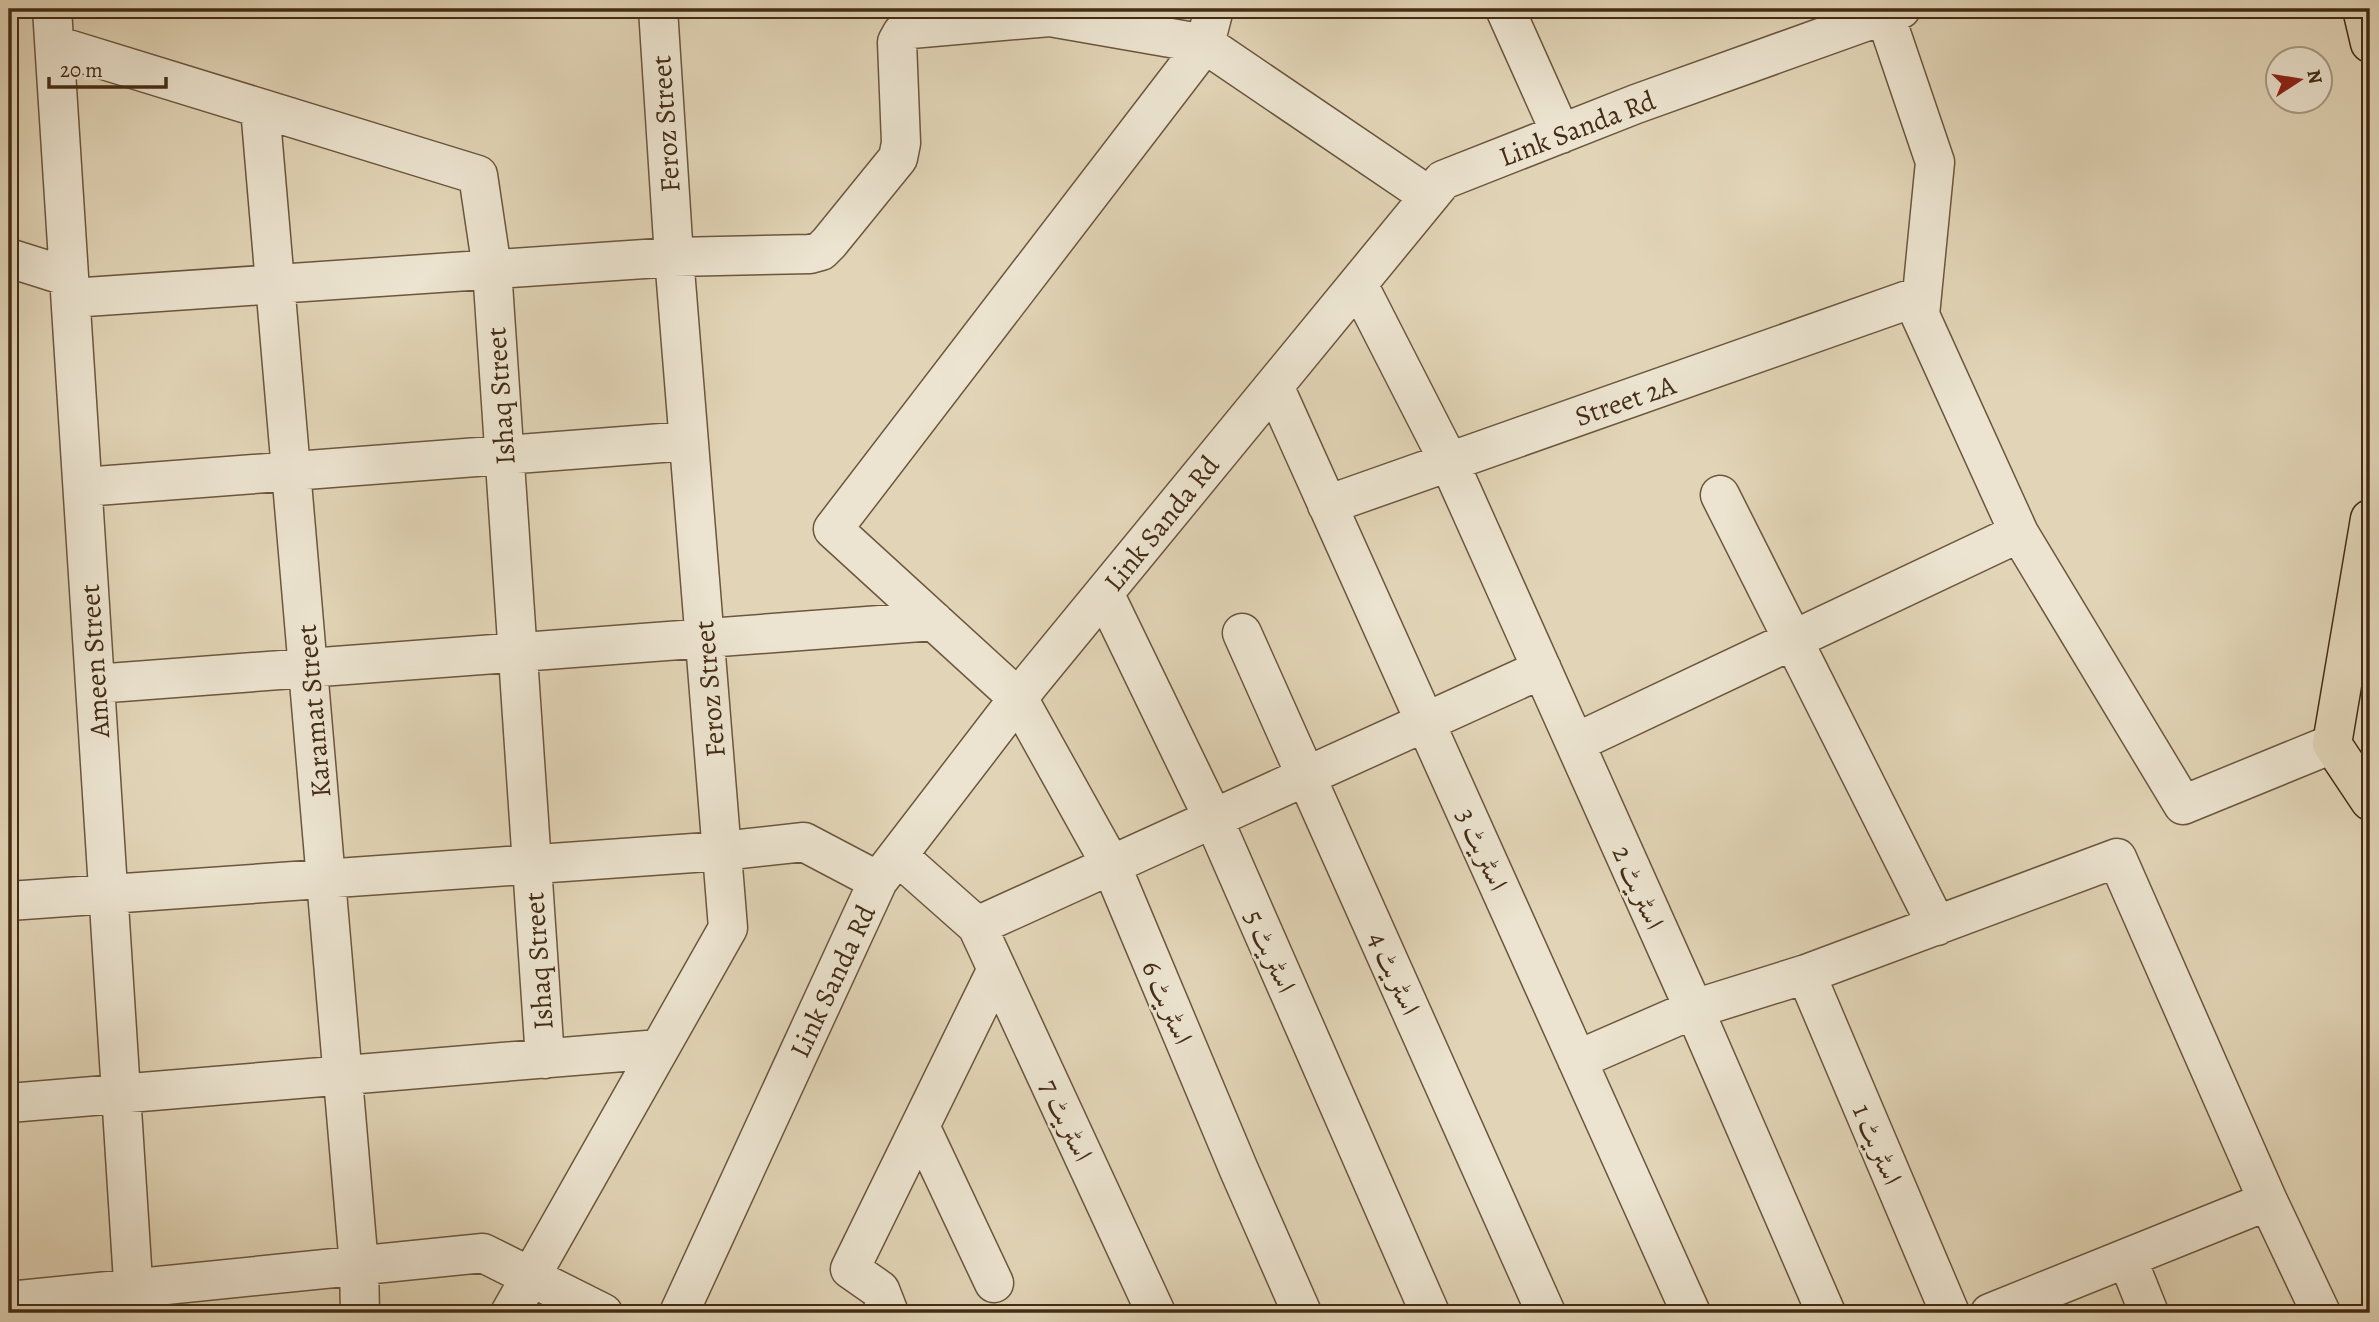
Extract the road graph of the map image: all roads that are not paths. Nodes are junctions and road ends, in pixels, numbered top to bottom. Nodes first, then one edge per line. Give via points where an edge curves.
1 (658, 9) edge
2 (1505, 9) edge
3 (2362, 9) edge
4 (1890, 11) edge
5 (1209, 26) edge
6 (53, 27) edge
7 (2370, 43) edge
8 (260, 108) junction
9 (1561, 134) junction
10 (1429, 196) junction
11 (674, 257) junction
12 (9, 258) edge
13 (492, 269) junction
14 (277, 284) junction
15 (1358, 284) junction
16 (70, 287) junction
17 (1922, 295) junction
18 (1274, 386) junction
19 (688, 441) junction
20 (504, 456) junction
21 (1449, 462) junction
22 (293, 471) junction
23 (83, 487) junction
24 (1720, 495) dead end
25 (1327, 505) junction
26 (2370, 519) edge
27 (2019, 533) junction
28 (1104, 593) junction
29 (934, 621) junction
30 (1242, 633) dead end
31 (704, 638) junction
32 (1793, 640) junction
33 (517, 652) junction
34 (309, 668) junction
35 (1542, 669) junction
36 (95, 684) junction
37 (1018, 698) junction
38 (1424, 720) junction
39 (1575, 743) junction
40 (2332, 744) junction
41 (1306, 775) junction
42 (2370, 801) edge
43 (1213, 818) junction
44 (722, 851) junction
45 (531, 865) junction
46 (1111, 865) junction
47 (888, 869) junction
48 (327, 879) junction
49 (109, 894) junction
50 (9, 901) edge
51 (977, 926) junction
52 (1937, 926) junction
53 (997, 969) junction
54 (1806, 974) junction
55 (1694, 1009) junction
56 (659, 1049) junction
57 (545, 1059) junction
58 (1577, 1060) junction
59 (343, 1075) junction
60 (121, 1094) junction
61 (9, 1103) edge
62 (920, 1126) junction
63 (2268, 1201) junction
64 (2127, 1258) junction
65 (359, 1266) junction
66 (531, 1277) junction
67 (994, 1283) dead end
68 (9, 1301) edge
69 (134, 1301) edge
70 (687, 1311) edge
71 (360, 1313) edge
72 (510, 1313) edge
73 (603, 1313) edge
74 (889, 1313) edge
75 (1156, 1313) edge
76 (1302, 1313) edge
77 (1430, 1313) edge
78 (1546, 1313) edge
79 (1691, 1313) edge
80 (1826, 1313) edge
81 (1950, 1313) edge
82 (1990, 1313) edge
83 (2149, 1313) edge
84 (2320, 1313) edge

1 - 11 street, Feroz Street
2 - 9 street
3 - 7 main road
4 - 9 street, Link Sanda Rd
4 - 17 street via 1935,162
5 - 10 street
5 - 11 street via 1050,17 911,29 897,42 898,158 821,251
5 - 29 street, اسٹریٹ 6 via 833,529
6 - 8 street, Ishaq Street
6 - 16 street, Ameen Street
8 - 13 street, Ishaq Street via 478,175
8 - 14 street, Karamat Street
9 - 10 street, Link Sanda Rd via 1443,180
10 - 15 street, Link Sanda Rd
11 - 13 street
11 - 19 street, Feroz Street
12 - 16 street
13 - 14 street
13 - 20 street, Ishaq Street
14 - 16 street
14 - 22 street, Karamat Street
15 - 18 street, Link Sanda Rd
15 - 21 street, اسٹریٹ 2
16 - 23 street, Ameen Street
17 - 21 street, Street 2A
17 - 27 street via 1920,315
18 - 25 street, اسٹریٹ 3
18 - 28 street, Link Sanda Rd
19 - 20 street
19 - 31 street, Feroz Street
20 - 22 street
20 - 33 street, Ishaq Street
21 - 25 street, Street 2A
21 - 35 street, اسٹریٹ 2
22 - 23 street
22 - 34 street, Karamat Street
23 - 36 street, Ameen Street
24 - 32 street
25 - 38 street, اسٹریٹ 3
26 - 40 main road
27 - 32 street
27 - 40 street via 2183,806
28 - 37 street, Link Sanda Rd
28 - 43 street, اسٹریٹ 5
29 - 31 street
29 - 37 street, اسٹریٹ 6
30 - 41 street, اسٹریٹ 4
31 - 33 street
31 - 44 street, Feroz Street
32 - 39 street
32 - 52 street
33 - 34 street
33 - 45 street, Ishaq Street
34 - 36 street
34 - 48 street, Karamat Street
35 - 38 street
35 - 39 street, اسٹریٹ 2
36 - 49 street, Ameen Street
37 - 46 street, اسٹریٹ 6
37 - 47 street, Link Sanda Rd
38 - 41 street
38 - 58 street, اسٹریٹ 3
39 - 55 street, اسٹریٹ 2
40 - 42 main road
41 - 43 street
41 - 78 street, اسٹریٹ 4
43 - 46 street
43 - 77 street, اسٹریٹ 5
44 - 45 street
44 - 47 street via 804,842
44 - 56 street, Feroz Street via 728,928
45 - 48 street
45 - 57 street, Ishaq Street
46 - 51 street
46 - 76 street, اسٹریٹ 6
47 - 51 street
47 - 70 street, Link Sanda Rd
48 - 49 street
48 - 59 street, Karamat Street
49 - 50 street
49 - 60 street, Ameen Street
51 - 53 street, اسٹریٹ 7
52 - 54 street
52 - 63 street via 2117,858
53 - 62 street
53 - 75 street, اسٹریٹ 7
54 - 55 street
54 - 81 street, اسٹریٹ 1
55 - 58 street
55 - 80 street, اسٹریٹ 2
56 - 57 street
56 - 66 street, Feroz Street
57 - 59 street
58 - 79 street, اسٹریٹ 3
59 - 60 street
59 - 65 street, Karamat Street
60 - 61 street
60 - 69 street, Ameen Street
62 - 67 street
62 - 74 street via 850,1269 880,1290
63 - 64 street
63 - 84 street
64 - 82 street
64 - 83 street
65 - 66 street via 483,1253
65 - 69 street
65 - 71 street, Karamat Street
66 - 72 street, Feroz Street
66 - 73 street
68 - 69 street

